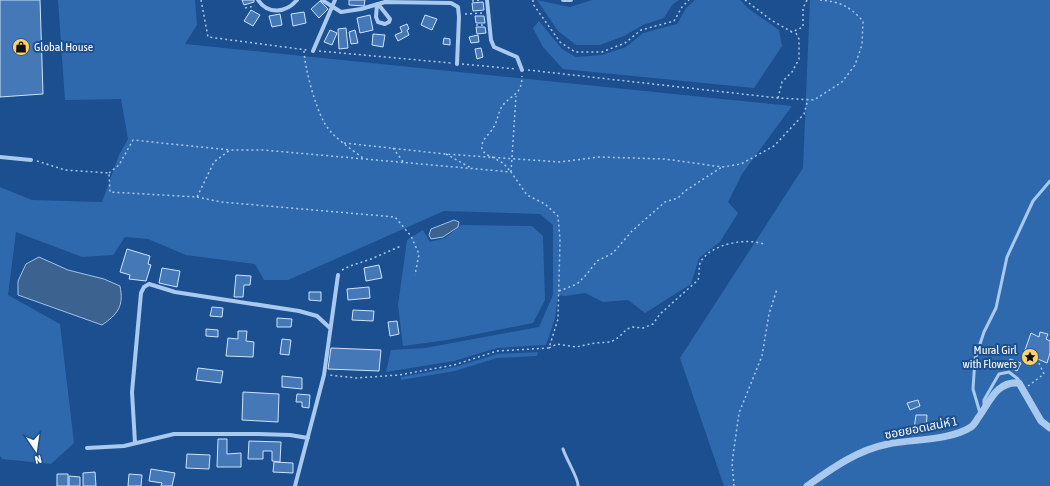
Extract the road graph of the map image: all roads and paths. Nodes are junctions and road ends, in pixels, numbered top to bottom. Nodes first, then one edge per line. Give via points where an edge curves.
1 (201, 0) edge
2 (258, 0) edge
3 (297, 0) edge
4 (322, 0) edge
5 (335, 0) edge
6 (487, 0) edge
7 (533, 0) edge
8 (563, 0) edge
9 (571, 0) edge
10 (689, 0) edge
11 (745, 0) edge
12 (807, 0) edge
13 (820, 0) edge
14 (472, 1) edge
15 (480, 1) edge
16 (378, 4) junction
17 (261, 5) junction
18 (333, 6) junction
19 (245, 8) dead end
20 (488, 12) junction
21 (459, 14) junction
22 (476, 25) dead end
23 (483, 25) dead end
24 (795, 31) junction
25 (304, 50) junction
26 (313, 51) junction
27 (457, 64) junction
28 (522, 70) junction
29 (516, 95) junction
30 (778, 98) junction
31 (808, 99) junction
32 (344, 143) junction
33 (393, 148) junction
34 (230, 150) junction
35 (445, 154) junction
36 (0, 157) edge
37 (490, 157) junction
38 (363, 158) junction
39 (512, 158) junction
40 (31, 160) joint
41 (404, 163) junction
42 (722, 168) junction
43 (473, 169) junction
44 (511, 172) junction
45 (109, 173) junction
46 (1050, 181) edge
47 (197, 197) junction
48 (764, 244) dead end
49 (401, 246) dead end
50 (338, 275) joint
51 (415, 275) dead end
52 (777, 289) dead end
53 (559, 292) junction
54 (330, 328) junction
55 (549, 348) junction
56 (1037, 358) dead end
57 (324, 375) junction
58 (1019, 383) junction
59 (1024, 390) junction
60 (982, 412) junction
61 (1050, 428) edge
62 (308, 438) junction
63 (135, 443) junction
64 (87, 448) dead end
65 (562, 449) dead end
66 (295, 486) edge
67 (578, 486) edge
68 (734, 486) edge
69 (807, 486) edge

1 - 25 path via 208,37
2 - 17 street
3 - 17 street via 285,10 273,11
4 - 18 street
5 - 18 street
6 - 20 street
7 - 10 path via 533,4 560,42 575,52 602,52 625,43 641,30 674,21
8 - 9 street
11 - 24 path via 775,22 792,32
12 - 24 path via 803,8 803,27
13 - 31 path via 851,8 864,22 862,45 855,65 842,82 814,100
14 - 15 path
16 - 16 street via 390,19 385,24 378,22 376,17
16 - 18 street via 341,12
16 - 21 street via 451,3 458,7
17 - 19 path
18 - 26 street
20 - 21 path via 474,15
20 - 28 street via 494,47 517,57
21 - 27 street
22 - 23 path
24 - 30 path via 799,39 799,59 792,72 782,82
25 - 26 path
25 - 32 path via 305,67 324,123
26 - 27 path
27 - 28 path
28 - 29 path via 522,82
28 - 30 path
29 - 37 path via 503,106 494,128 484,141 483,151
29 - 39 path
30 - 31 path
31 - 42 path via 804,114 774,146 741,164
32 - 33 path
32 - 38 path
33 - 35 path
33 - 41 path
34 - 38 path
34 - 45 path via 133,140 119,165
34 - 47 path via 214,162
35 - 37 path
35 - 43 path
36 - 40 street
37 - 39 path
37 - 44 path via 502,163
38 - 41 path
39 - 42 path via 560,162 599,157 665,159
39 - 44 path
40 - 45 path via 65,170
41 - 43 path
42 - 53 path via 678,198 665,202 612,253 596,261 577,284
43 - 44 path
44 - 53 path via 527,195 545,204 558,216
45 - 47 path via 110,192
46 - 60 lane via 1033,201 1007,257 996,308 975,359 974,389
47 - 51 path via 221,202 395,217 411,236 419,254
48 - 55 path via 744,241 723,246 706,256 700,265 698,280 660,314 653,324 643,328 627,328 611,342 576,347 557,344
49 - 50 path via 350,266
50 - 54 street
52 - 68 path via 769,314 762,356 739,413 732,463
53 - 55 path via 558,319
54 - 57 street
54 - 63 street via 317,316 299,311 175,292 149,284 141,293 139,308 132,392
55 - 57 path via 497,351 454,365 399,375 356,378
56 - 59 path via 1044,374
57 - 62 street
58 - 59 street
58 - 60 street, ซอยยอดเสน่ห์ 1 via 1009,382 1001,386
58 - 60 lane via 1018,378 1009,372 998,374 984,400
59 - 61 street via 1041,421
60 - 69 street, ซอยยอดเสน่ห์ 1 via 972,427 957,434 886,445 858,454
62 - 63 street via 277,434 174,434
62 - 66 street
63 - 64 street
65 - 67 lane via 566,461 579,481

